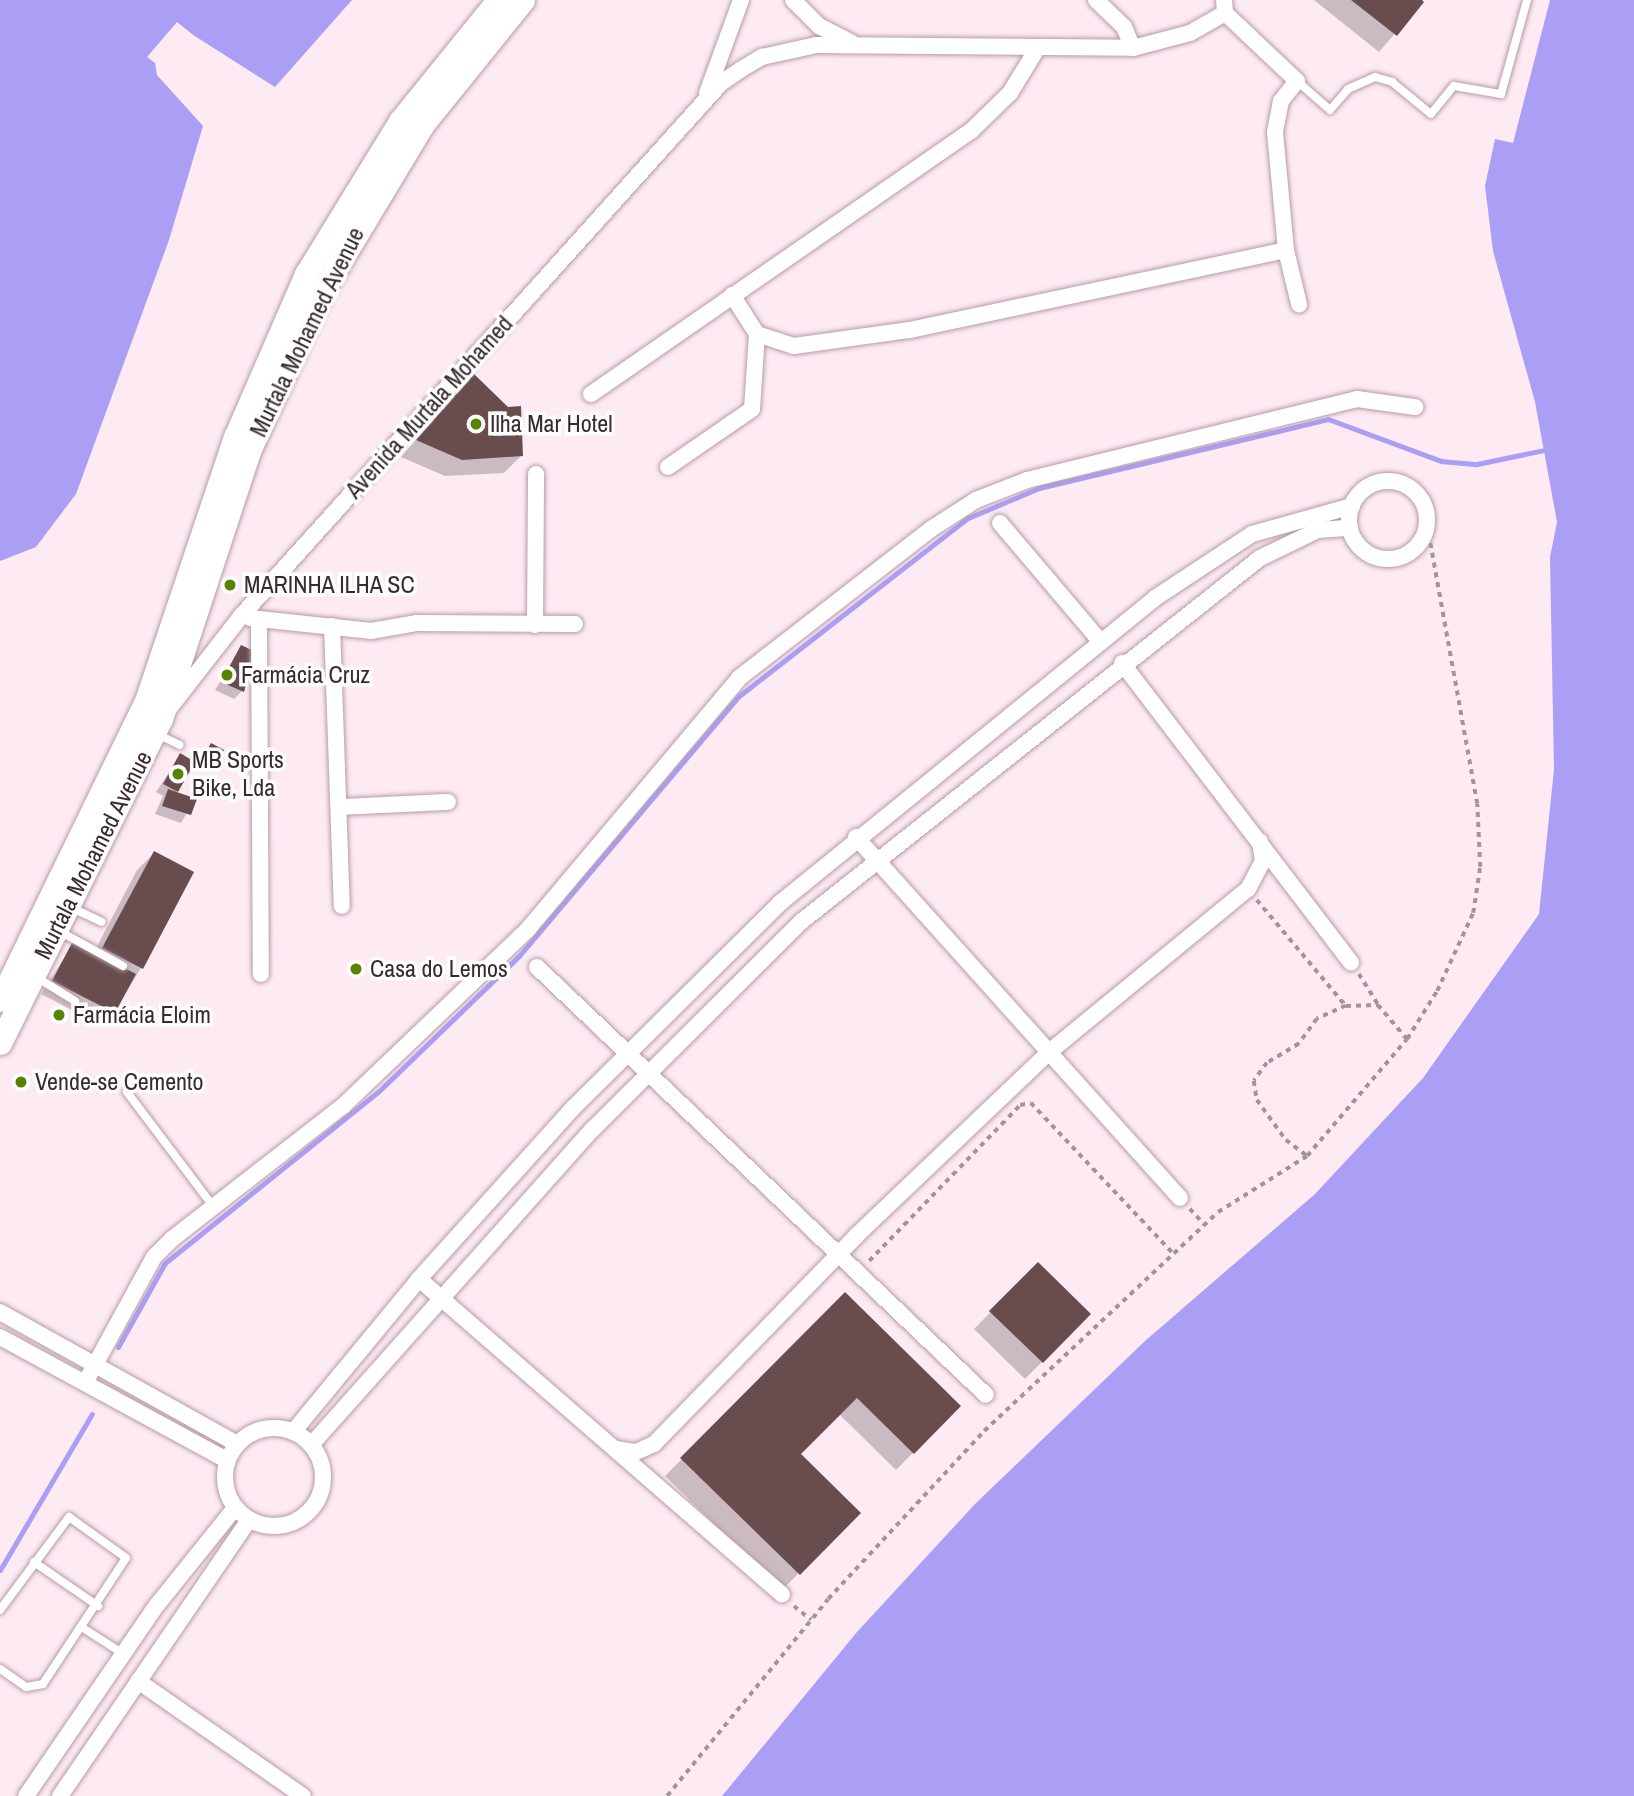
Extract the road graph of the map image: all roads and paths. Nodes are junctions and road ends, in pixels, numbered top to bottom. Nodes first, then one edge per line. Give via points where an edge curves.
1 (498, 0) edge
2 (523, 0) edge
3 (741, 0) edge
4 (793, 0) edge
5 (1096, 0) edge
6 (1527, 0) edge
7 (1225, 7) edge
8 (864, 48) junction
9 (1133, 48) junction
10 (1035, 52) junction
11 (1297, 82) junction
12 (704, 102) junction
13 (1286, 250) junction
14 (732, 295) junction
15 (1299, 304) dead end
16 (757, 334) junction
17 (591, 394) dead end
18 (1415, 407) dead end
19 (668, 467) dead end
20 (536, 474) dead end
21 (1352, 506) junction
22 (1000, 523) dead end
23 (1350, 527) junction
24 (242, 615) junction
25 (259, 621) junction
26 (575, 624) dead end
27 (535, 625) junction
28 (332, 626) junction
29 (1101, 642) junction
30 (1122, 663) junction
31 (158, 726) junction
32 (180, 745) dead end
33 (448, 802) dead end
34 (341, 807) junction
35 (856, 836) junction
36 (1260, 841) junction
37 (875, 858) junction
38 (1248, 889) junction
39 (69, 906) junction
40 (342, 906) dead end
41 (102, 922) dead end
42 (57, 930) junction
43 (1351, 962) joint
44 (123, 966) dead end
45 (537, 967) dead end
46 (261, 974) dead end
47 (33, 975) junction
48 (0, 1000) edge
49 (75, 1000) dead end
50 (1378, 1005) junction
51 (1346, 1006) junction
52 (1407, 1038) dead end
53 (0, 1043) edge
54 (628, 1052) junction
55 (1048, 1053) junction
56 (649, 1073) junction
57 (127, 1092) dead end
58 (1307, 1156) dead end
59 (1180, 1198) joint
60 (213, 1206) junction
61 (1205, 1225) dead end
62 (1174, 1254) dead end
63 (836, 1256) junction
64 (855, 1275) junction
65 (419, 1279) junction
66 (439, 1295) junction
67 (0, 1312) edge
68 (0, 1337) edge
69 (95, 1364) junction
70 (85, 1383) junction
71 (986, 1395) dead end
72 (293, 1432) junction
73 (237, 1444) junction
74 (311, 1445) junction
75 (616, 1449) junction
76 (227, 1461) junction
77 (235, 1508) junction
78 (249, 1520) junction
79 (34, 1562) junction
80 (782, 1595) joint
81 (98, 1606) junction
82 (0, 1609) edge
83 (811, 1620) dead end
84 (83, 1628) junction
85 (122, 1653) junction
86 (0, 1669) edge
87 (138, 1681) junction
88 (26, 1796) edge
89 (60, 1796) edge
90 (303, 1796) edge

1 - 48 street, Murtala Mohamed Avenue via 400,121 306,274 235,437 137,723
2 - 31 street, Murtala Mohamed Avenue via 423,124 320,295 249,451
3 - 12 street
4 - 8 street via 819,26
5 - 9 street via 1124,27
6 - 11 lane via 1501,94 1454,86 1431,114 1392,82 1375,77 1348,89 1330,110
7 - 9 street via 1190,33
7 - 11 street
8 - 10 street
8 - 12 street via 816,45 762,57
9 - 10 street
10 - 14 street via 1010,93 971,131
11 - 13 street via 1281,102 1275,132
12 - 24 street, Avenida Murtala Mohamed
13 - 15 street
13 - 16 street via 911,330 794,346
14 - 16 street
14 - 17 street
16 - 19 street via 752,409
18 - 60 street via 1386,400 1338,403 1027,480 952,514 739,678 528,929 343,1106
20 - 27 street
21 - 23 street
21 - 23 street via 1379,482 1404,484 1422,500 1427,525 1415,547 1392,558 1367,552
21 - 29 street via 1252,534
22 - 29 street
23 - 30 street via 1285,543
24 - 25 street
24 - 31 street, Avenida Murtala Mohamed
25 - 28 street
25 - 46 street
26 - 27 street
27 - 28 street
28 - 34 street
29 - 35 street
30 - 36 street
30 - 37 street
31 - 32 lane
31 - 39 street, Murtala Mohamed Avenue
33 - 34 street
34 - 40 street
35 - 37 street
35 - 54 street
36 - 38 street via 1263,861
36 - 43 street
37 - 55 street
37 - 56 street
38 - 51 path
38 - 55 street
39 - 41 lane
39 - 42 street, Murtala Mohamed Avenue
42 - 44 lane
42 - 47 street, Murtala Mohamed Avenue
43 - 50 path
45 - 54 street
47 - 49 lane
47 - 53 street, Murtala Mohamed Avenue
50 - 51 path
50 - 52 path
51 - 58 path via 1317,1019 1299,1044 1267,1063 1254,1081 1257,1100 1286,1140
54 - 56 street
54 - 65 street
55 - 59 street
55 - 63 street
56 - 63 street
56 - 66 street
57 - 60 lane
59 - 61 path
60 - 69 street via 155,1257
62 - 64 path via 1031,1103 1020,1105
63 - 64 street
63 - 75 street via 654,1444 636,1452
64 - 71 street
65 - 66 street
65 - 72 street
66 - 74 street
66 - 75 street
67 - 69 street
68 - 70 street
69 - 70 street
69 - 73 street
70 - 76 street
72 - 73 street via 268,1429
72 - 74 street
73 - 76 street
74 - 78 street via 323,1473 316,1502 279,1526
75 - 80 street
76 - 77 street via 225,1484
77 - 78 street
77 - 85 street
78 - 87 street
79 - 81 lane
79 - 81 lane via 69,1517 122,1550 125,1567
79 - 82 lane
80 - 83 path
81 - 84 lane
84 - 85 lane
84 - 86 lane via 36,1689
85 - 88 street
87 - 89 street
87 - 90 street

